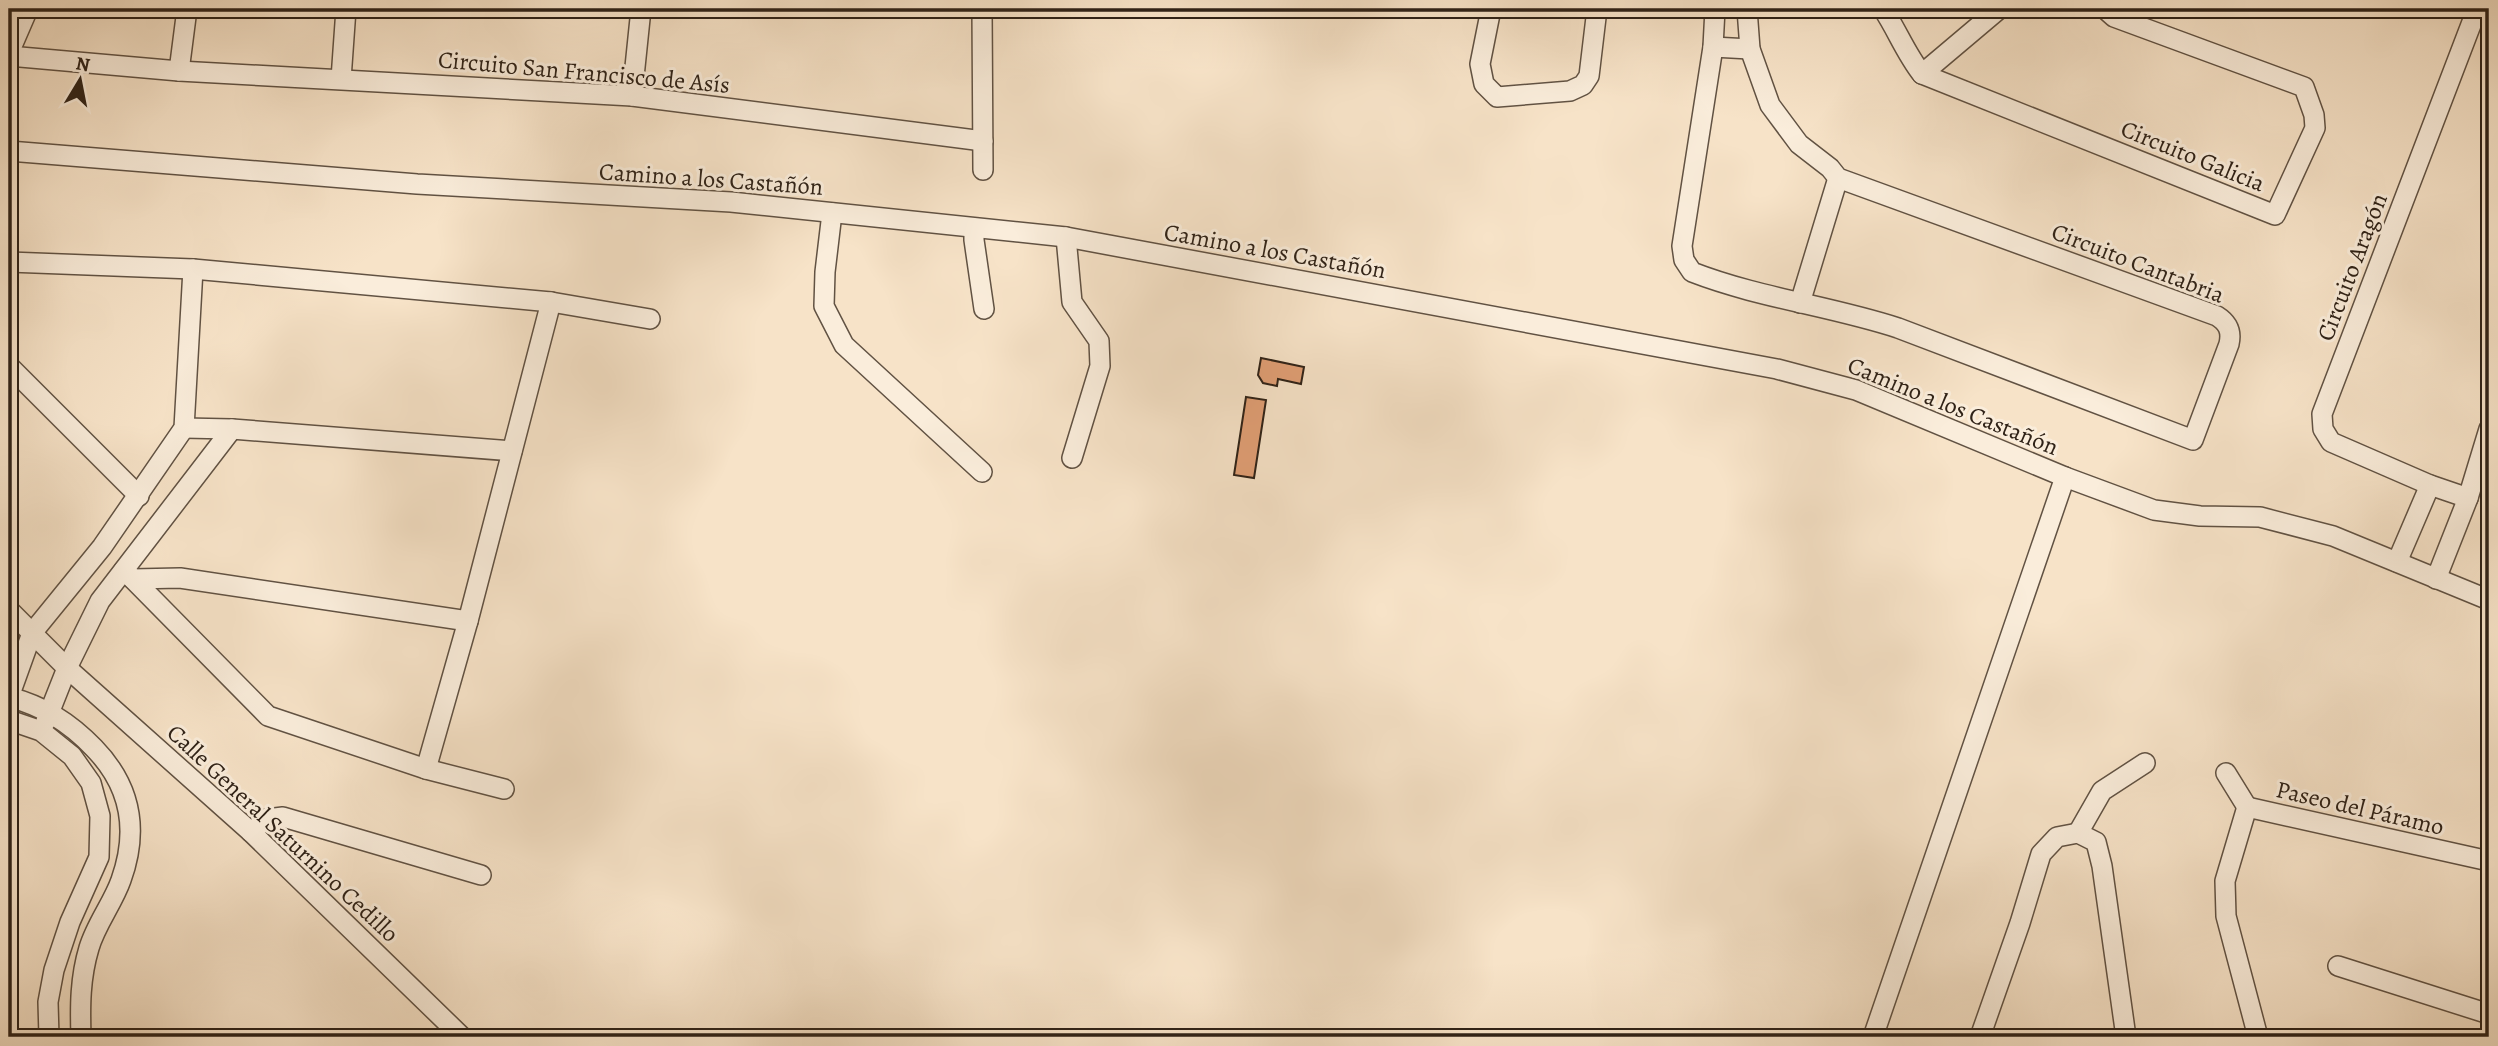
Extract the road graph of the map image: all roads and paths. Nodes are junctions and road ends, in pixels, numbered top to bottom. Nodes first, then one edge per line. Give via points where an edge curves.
1 (28, 9) edge
2 (187, 9) edge
3 (346, 9) edge
4 (641, 9) edge
5 (982, 9) edge
6 (1491, 9) edge
7 (1597, 9) edge
8 (1715, 9) edge
9 (1748, 9) edge
10 (1883, 9) edge
11 (1999, 9) edge
12 (2105, 9) edge
13 (2477, 9) edge
14 (1713, 47) junction
15 (1750, 49) junction
16 (9, 54) edge
17 (179, 71) junction
18 (1922, 74) junction
19 (341, 79) junction
20 (632, 96) junction
21 (983, 141) junction
22 (9, 151) edge
23 (983, 170) dead end
24 (1838, 178) junction
25 (832, 213) junction
26 (974, 228) junction
27 (1066, 237) junction
28 (9, 262) edge
29 (193, 269) junction
30 (551, 302) junction
31 (1800, 303) junction
32 (984, 309) dead end
33 (650, 319) dead end
34 (9, 366) edge
35 (184, 428) junction
36 (232, 429) junction
37 (2489, 429) edge
38 (512, 452) junction
39 (1072, 458) dead end
40 (982, 472) dead end
41 (2066, 477) junction
42 (2430, 485) junction
43 (139, 496) junction
44 (2468, 498) junction
45 (2397, 562) junction
46 (128, 574) junction
47 (2437, 579) junction
48 (2489, 600) edge
49 (9, 610) edge
50 (468, 621) junction
51 (32, 633) junction
52 (14, 660) edge
53 (67, 668) junction
54 (9, 696) edge
55 (50, 711) junction
56 (9, 720) edge
57 (41, 732) junction
58 (2145, 763) dead end
59 (426, 769) junction
60 (2226, 773) dead end
61 (504, 789) dead end
62 (2247, 807) junction
63 (251, 832) junction
64 (2078, 833) junction
65 (2489, 861) edge
66 (481, 875) dead end
67 (2339, 965) dead end
68 (2489, 1014) edge
69 (50, 1037) edge
70 (81, 1037) edge
71 (462, 1037) edge
72 (1873, 1037) edge
73 (1980, 1037) edge
74 (2126, 1037) edge
75 (2258, 1037) edge

1 - 16 street, Circuito San Francisco de Asís
2 - 17 street
3 - 19 street
4 - 20 street
5 - 21 street
6 - 7 street via 1480,64 1484,84 1497,97 1570,91 1583,85 1589,76
8 - 14 street, Circuito Cantabria
9 - 15 street, Circuito Cantabria
10 - 18 street
11 - 18 street
12 - 18 street, Circuito Galicia via 2304,88 2315,128 2275,215
13 - 42 street, Circuito Aragón via 2322,414 2330,442
14 - 15 street
14 - 31 street, Circuito Cantabria via 1682,246 1684,260 1692,272 1710,279
15 - 24 street, Circuito Cantabria via 1770,105 1799,144
16 - 17 street, Circuito San Francisco de Asís
17 - 19 street, Circuito San Francisco de Asís
19 - 20 street, Circuito San Francisco de Asís
20 - 21 street, Circuito San Francisco de Asís
21 - 23 street
22 - 25 street, Camino a los Castañón
24 - 31 street
24 - 31 street, Circuito Cantabria via 2217,316 2229,328 2229,344 2193,440 1898,328
25 - 26 street, Camino a los Castañón
25 - 40 street via 824,306 844,345
26 - 27 street, Camino a los Castañón
26 - 32 street
27 - 39 street via 1072,302 1099,341 1100,366
27 - 41 street, Camino a los Castañón via 1777,369 1856,390
28 - 29 street
29 - 30 street
29 - 35 street
30 - 33 street
30 - 38 street
34 - 43 street
35 - 36 street
35 - 43 street
36 - 38 street
36 - 46 street
37 - 44 street
38 - 50 street
41 - 45 street, Camino a los Castañón via 2154,510 2260,517 2333,536
41 - 72 street
42 - 44 street, Circuito Aragón
42 - 45 street
43 - 51 street
44 - 47 street
45 - 47 street, Camino a los Castañón
46 - 50 street
46 - 53 street via 100,601
46 - 59 street via 268,716
47 - 48 street, Camino a los Castañón
49 - 51 street, Calle General Saturnino Cedillo
50 - 59 street
51 - 52 street
51 - 53 street, Calle General Saturnino Cedillo
52 - 54 street
53 - 55 street
53 - 63 street, Calle General Saturnino Cedillo
54 - 55 street
55 - 57 street
55 - 70 street via 111,765 131,815 121,881 89,945 80,987
56 - 57 street
57 - 69 street via 72,756 92,783 100,816 99,857 54,970 48,1002
58 - 64 street via 2102,790
59 - 61 street
60 - 62 street
62 - 65 street, Paseo del Páramo
62 - 75 street, Paseo del Páramo via 2225,881 2226,916
63 - 66 street via 267,819 283,817
63 - 71 street, Calle General Saturnino Cedillo
64 - 73 street via 2057,837 2041,854
64 - 74 street via 2096,842 2102,866
67 - 68 street

